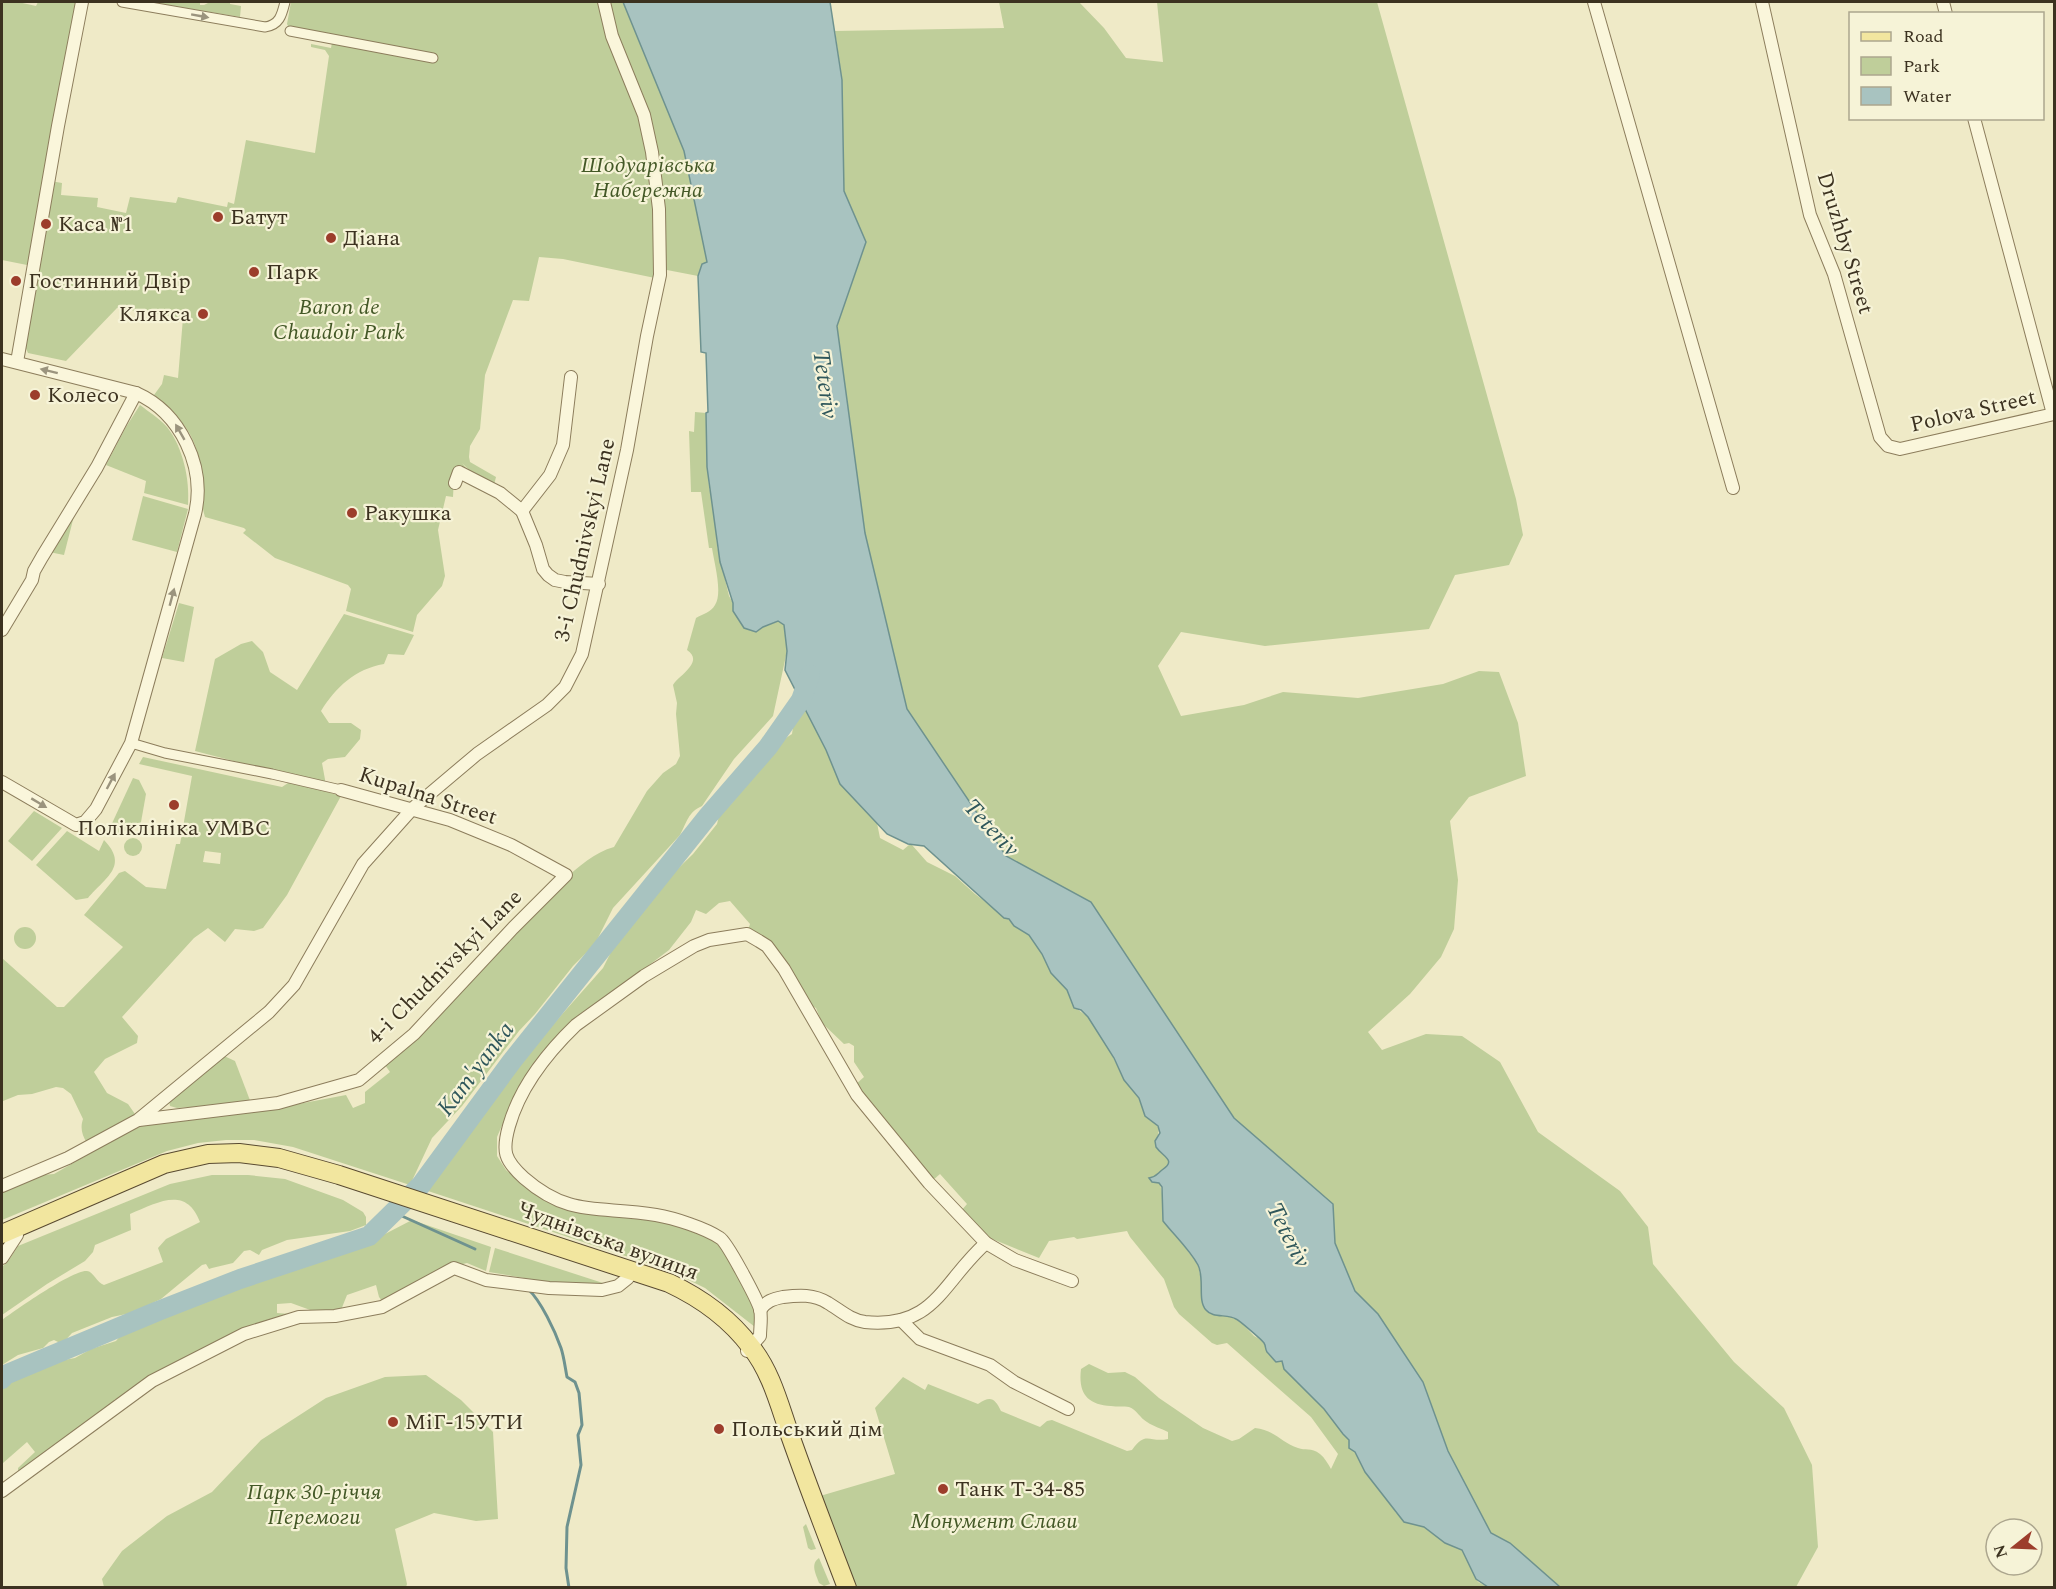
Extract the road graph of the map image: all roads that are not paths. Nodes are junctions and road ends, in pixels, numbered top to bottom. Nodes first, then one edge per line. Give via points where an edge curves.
1 (81, 2) edge
2 (122, 2) edge
3 (285, 2) edge
4 (603, 2) edge
5 (1593, 2) edge
6 (1762, 2) edge
7 (290, 31) dead end
8 (433, 58) dead end
9 (1975, 120) edge
10 (2, 359) edge
11 (17, 362) junction
12 (571, 377) dead end
13 (136, 393) junction
14 (2054, 414) edge
15 (1900, 449) joint
16 (455, 483) dead end
17 (1733, 488) dead end
18 (522, 511) junction
19 (599, 584) junction
20 (2, 630) edge
21 (131, 743) junction
22 (2, 782) edge
23 (341, 790) joint
24 (413, 808) junction
25 (566, 875) joint
26 (138, 1120) junction
27 (2, 1186) edge
28 (459, 1219) junction
29 (7, 1237) edge
30 (986, 1243) junction
31 (2, 1258) edge
32 (628, 1278) junction
33 (1072, 1281) dead end
34 (760, 1310) junction
35 (901, 1320) junction
36 (748, 1349) junction
37 (1068, 1410) dead end
38 (2, 1491) edge
39 (839, 1587) edge
40 (848, 1587) edge

1 - 11 street
2 -> 3 street via 266,27 280,19
4 - 19 street, 3-i Chudnivskyi Lane via 612,36 644,115 656,177 661,243 659,284
5 - 17 street
6 - 15 street, Druzhby Street via 1810,215 1834,274 1880,436 1888,446
7 - 8 street
9 - 14 street
10 - 11 street
13 -> 11 street
12 - 18 street via 563,445 550,476
13 - 20 street
21 -> 13 street via 197,505 194,464 183,435 154,402
14 - 15 street, Polova Street
16 - 18 street via 459,472 500,493
18 - 19 street via 548,575 565,582
19 - 24 street, 3-i Chudnivskyi Lane via 582,654 561,691
22 -> 21 street via 76,825 85,822 96,809
21 - 23 street
23 - 24 street, Kupalna Street
24 - 25 street, Kupalna Street via 511,845
24 - 26 street, 3-i Chudnivskyi Lane via 363,864 294,985 269,1012
25 - 26 street, 4-i Chudnivskyi Lane via 414,1034 359,1080 278,1103
26 - 27 street, 3-i Chudnivskyi Lane via 68,1158
28 - 29 main road via 337,1179 278,1166 205,1163 158,1176
28 - 32 main road, Чуднівська вулиця
28 - 36 main road, Чуднівська вулиця via 678,1287 713,1309 737,1331
29 - 31 street
30 - 33 street via 1015,1260
30 - 34 street via 929,1183 857,1095 767,946 747,934 709,940 644,976 562,1038 525,1090 512,1118 505,1143 506,1156 529,1182 558,1201 589,1209 678,1220 722,1239
30 - 35 street via 934,1302
32 - 36 main road, Чуднівська вулиця via 692,1304
32 - 38 street via 618,1286 602,1290 549,1288 486,1280 454,1268 382,1307 335,1316 299,1317 244,1334 152,1381
34 - 35 street via 765,1302 775,1298 808,1296 863,1322
34 - 36 street via 760,1336
35 - 37 street via 920,1339 990,1365
36 - 39 main road, Чуднівська вулиця
36 - 40 main road, Чуднівська вулиця via 760,1360 777,1399

